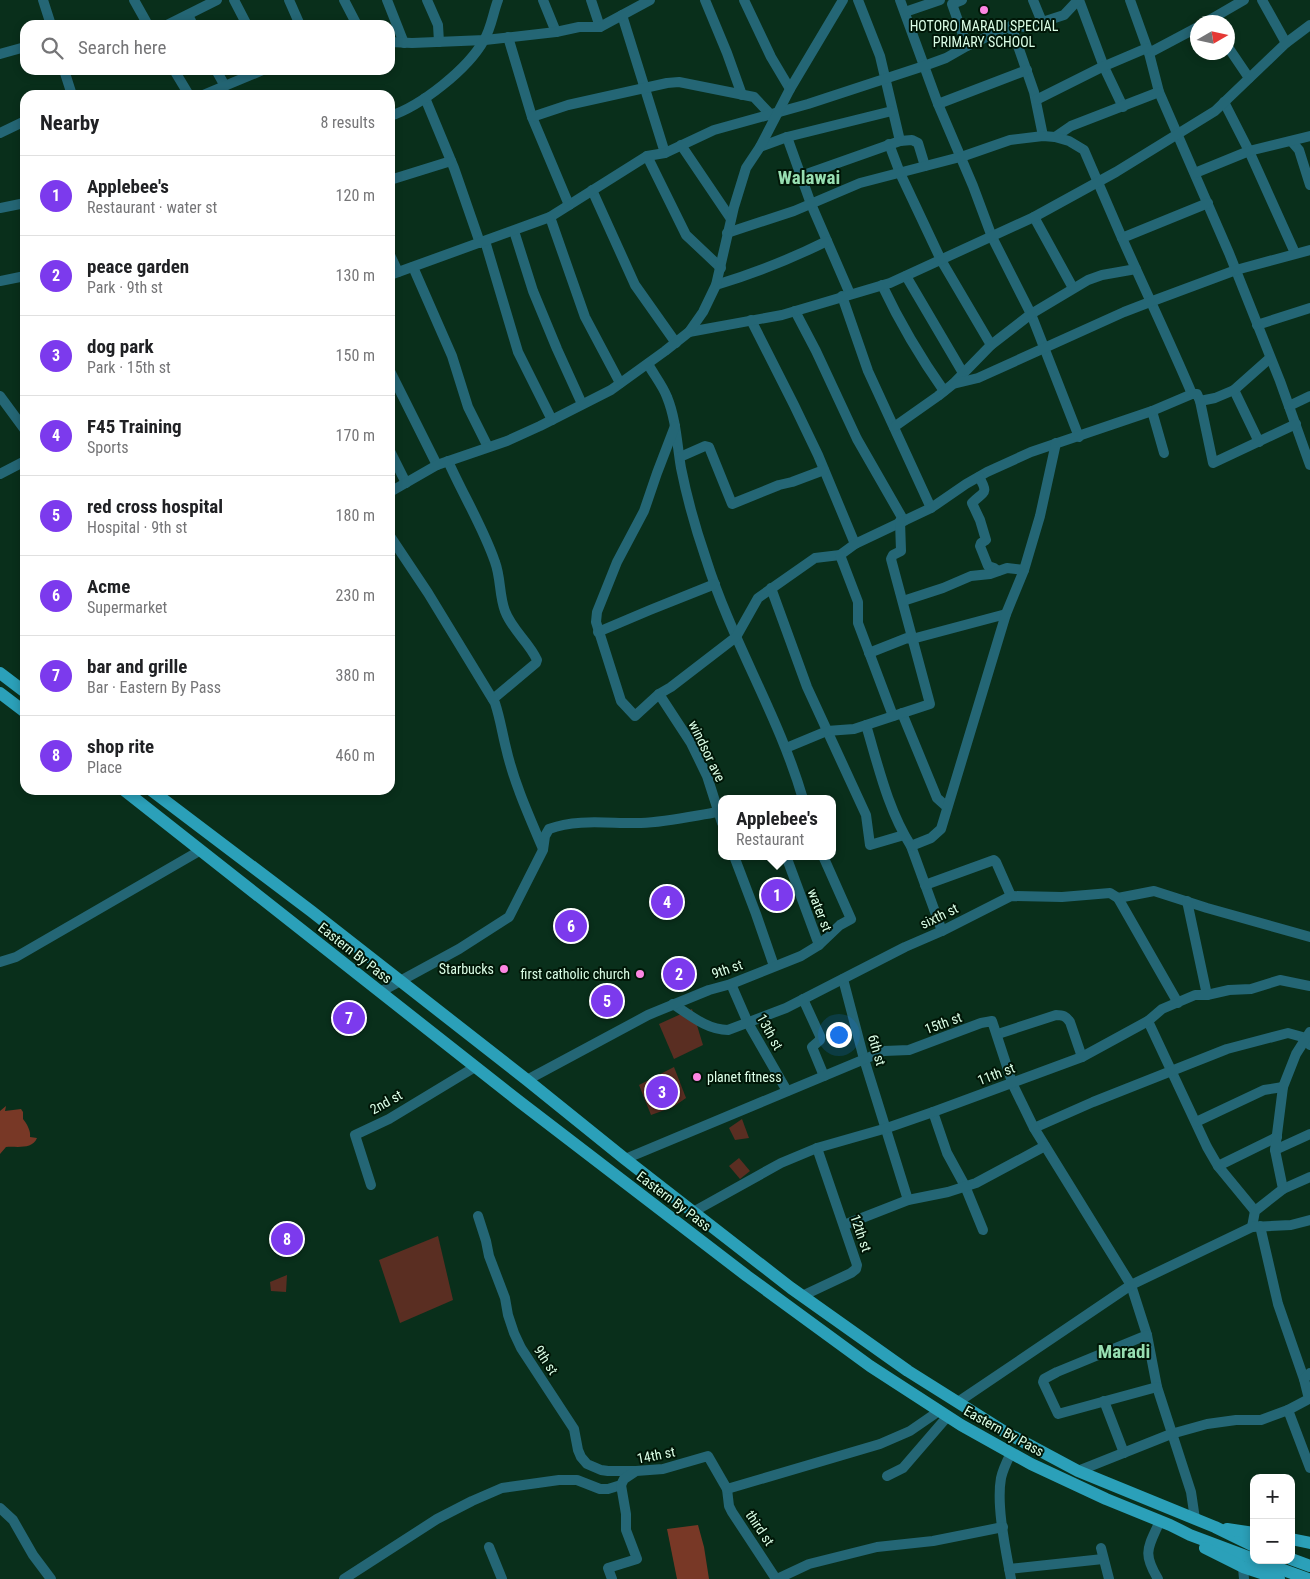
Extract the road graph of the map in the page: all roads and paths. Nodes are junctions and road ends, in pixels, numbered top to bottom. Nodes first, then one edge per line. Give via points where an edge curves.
1 (43, 0) edge
2 (134, 0) edge
3 (218, 0) edge
4 (234, 0) edge
5 (289, 0) edge
6 (344, 0) edge
7 (387, 0) edge
8 (428, 0) edge
9 (498, 0) edge
10 (543, 0) edge
11 (591, 0) edge
12 (650, 0) edge
13 (705, 0) edge
14 (744, 0) edge
15 (843, 0) edge
16 (858, 0) edge
17 (900, 0) edge
18 (940, 0) edge
19 (1033, 0) edge
20 (1078, 0) edge
21 (1130, 0) edge
22 (1244, 0) edge
23 (1262, 0) edge
24 (954, 1) edge
25 (905, 12) junction
26 (188, 15) junction
27 (1219, 15) edge
28 (622, 16) junction
29 (49, 20) edge
30 (145, 20) edge
31 (178, 20) edge
32 (190, 20) edge
33 (244, 20) edge
34 (298, 20) edge
35 (354, 20) edge
36 (395, 20) edge
37 (395, 20) edge
38 (1042, 22) junction
39 (1011, 26) junction
40 (600, 27) junction
41 (1309, 28) edge
42 (1190, 31) edge
43 (556, 32) junction
44 (508, 37) junction
45 (484, 40) junction
46 (395, 42) edge
47 (439, 42) junction
48 (404, 43) junction
49 (1286, 43) junction
50 (967, 46) junction
51 (20, 49) edge
52 (1148, 50) junction
53 (0, 54) edge
54 (1235, 57) edge
55 (924, 66) junction
56 (1104, 67) junction
57 (1027, 70) junction
58 (66, 75) edge
59 (177, 75) edge
60 (219, 75) edge
61 (251, 75) edge
62 (886, 78) junction
63 (1249, 78) junction
64 (225, 86) junction
65 (646, 87) junction
66 (790, 89) junction
67 (70, 90) edge
68 (186, 90) edge
69 (216, 90) edge
70 (1159, 92) junction
71 (742, 95) junction
72 (425, 98) junction
73 (1036, 100) junction
74 (1224, 102) junction
75 (938, 104) junction
76 (1123, 107) junction
77 (892, 111) junction
78 (774, 114) junction
79 (395, 115) edge
80 (532, 117) junction
81 (20, 123) edge
82 (0, 132) edge
83 (1178, 135) junction
84 (1043, 136) junction
85 (1310, 136) edge
86 (787, 137) junction
87 (1055, 137) junction
88 (900, 141) junction
89 (1292, 142) junction
90 (888, 144) junction
91 (681, 146) junction
92 (760, 147) junction
93 (1249, 151) junction
94 (665, 153) junction
95 (647, 156) junction
96 (960, 157) junction
97 (450, 161) junction
98 (925, 166) junction
99 (1195, 173) junction
100 (900, 174) junction
101 (801, 176) junction
102 (395, 178) edge
103 (1099, 182) junction
104 (1310, 185) edge
105 (592, 190) junction
106 (20, 203) edge
107 (1208, 203) junction
108 (811, 204) junction
109 (569, 205) junction
110 (0, 208) edge
111 (1034, 217) junction
112 (550, 218) junction
113 (731, 219) junction
114 (514, 231) junction
115 (728, 233) junction
116 (992, 237) junction
117 (1122, 238) junction
118 (827, 241) junction
119 (482, 242) junction
120 (1310, 250) edge
121 (1295, 253) junction
122 (941, 260) junction
123 (413, 267) junction
124 (721, 268) junction
125 (1136, 269) junction
126 (1236, 270) junction
127 (395, 274) edge
128 (906, 276) junction
129 (20, 277) edge
130 (0, 281) edge
131 (716, 285) junction
132 (882, 285) junction
133 (1073, 288) junction
134 (846, 295) junction
135 (1150, 302) junction
136 (1310, 308) edge
137 (794, 311) junction
138 (1030, 314) junction
139 (751, 320) junction
140 (1257, 325) junction
141 (689, 332) junction
142 (676, 343) junction
143 (991, 345) junction
144 (1045, 348) junction
145 (1270, 358) junction
146 (648, 364) junction
147 (963, 373) junction
148 (395, 381) edge
149 (620, 383) junction
150 (952, 384) junction
151 (1234, 390) junction
152 (944, 391) junction
153 (1192, 394) junction
154 (0, 396) edge
155 (1310, 396) edge
156 (1200, 402) junction
157 (582, 404) junction
158 (1290, 406) junction
159 (1152, 411) junction
160 (552, 420) junction
161 (20, 423) edge
162 (1296, 424) junction
163 (675, 426) junction
164 (894, 427) junction
165 (1079, 436) junction
166 (1259, 442) junction
167 (1056, 443) junction
168 (488, 447) junction
169 (1164, 453) dead end
170 (1308, 453) edge
171 (680, 457) junction
172 (448, 460) junction
173 (395, 461) edge
174 (20, 463) edge
175 (1310, 464) edge
176 (437, 465) junction
177 (824, 470) junction
178 (1, 472) edge
179 (979, 477) junction
180 (406, 483) junction
181 (395, 489) edge
182 (931, 508) junction
183 (902, 521) junction
184 (855, 544) junction
185 (395, 547) edge
186 (840, 556) junction
187 (1024, 570) junction
188 (998, 571) junction
189 (715, 584) junction
190 (771, 588) junction
191 (903, 601) junction
192 (1006, 614) junction
193 (598, 632) junction
194 (736, 637) junction
195 (912, 639) junction
196 (869, 652) junction
197 (0, 673) edge
198 (20, 688) edge
199 (0, 693) edge
200 (659, 694) junction
201 (493, 699) junction
202 (20, 708) edge
203 (897, 714) junction
204 (866, 725) junction
205 (827, 731) junction
206 (786, 748) junction
207 (130, 795) edge
208 (158, 795) edge
209 (801, 795) edge
210 (947, 808) junction
211 (718, 812) joint
212 (904, 835) junction
213 (911, 846) junction
214 (201, 850) junction
215 (543, 850) junction
216 (736, 860) edge
217 (787, 860) edge
218 (826, 860) edge
219 (925, 886) junction
220 (1011, 896) junction
221 (1118, 898) junction
222 (1187, 901) junction
223 (942, 931) junction
224 (1310, 937) edge
225 (819, 945) junction
226 (0, 962) edge
227 (774, 966) junction
228 (843, 979) junction
229 (400, 981) junction
230 (732, 984) junction
231 (1310, 986) edge
232 (380, 992) junction
233 (1207, 995) junction
234 (803, 999) junction
235 (1178, 1003) junction
236 (673, 1004) junction
237 (1148, 1021) junction
238 (748, 1023) junction
239 (998, 1034) junction
240 (1309, 1038) edge
241 (1082, 1058) junction
242 (864, 1059) junction
243 (475, 1067) junction
244 (1172, 1071) junction
245 (824, 1076) junction
246 (527, 1080) junction
247 (1013, 1082) junction
248 (1283, 1087) junction
249 (787, 1091) junction
250 (933, 1112) junction
251 (1196, 1122) junction
252 (887, 1128) junction
253 (1034, 1128) junction
254 (1310, 1134) edge
255 (1277, 1137) junction
256 (1045, 1146) junction
257 (817, 1148) junction
258 (1275, 1150) junction
259 (624, 1159) junction
260 (1218, 1166) junction
261 (1310, 1177) edge
262 (371, 1185) dead end
263 (964, 1186) junction
264 (1283, 1189) junction
265 (908, 1200) junction
266 (1255, 1211) junction
267 (693, 1212) junction
268 (478, 1216) dead end
269 (1310, 1220) edge
270 (844, 1224) junction
271 (1256, 1226) junction
272 (982, 1230) dead end
273 (1131, 1284) junction
274 (802, 1296) junction
275 (1147, 1335) junction
276 (1307, 1376) edge
277 (1157, 1388) junction
278 (1104, 1401) junction
279 (958, 1402) junction
280 (1288, 1410) junction
281 (943, 1414) junction
282 (1171, 1434) junction
283 (1011, 1453) junction
284 (1124, 1453) junction
285 (1310, 1468) edge
286 (636, 1471) junction
287 (1078, 1471) junction
288 (887, 1476) dead end
289 (621, 1485) junction
290 (727, 1489) junction
291 (0, 1508) edge
292 (1195, 1519) junction
293 (1160, 1521) junction
294 (1003, 1527) junction
295 (1215, 1528) junction
296 (1250, 1532) edge
297 (1295, 1540) edge
298 (1310, 1543) edge
299 (1250, 1544) edge
300 (489, 1547) dead end
301 (1295, 1560) edge
302 (1249, 1566) edge
303 (1310, 1566) edge
304 (1010, 1574) edge
305 (51, 1579) edge
306 (344, 1579) edge
307 (502, 1579) edge
308 (612, 1579) edge
309 (777, 1579) edge
310 (1109, 1579) edge
311 (1158, 1579) edge
312 (1279, 1579) edge
313 (1308, 1579) edge

1 - 29 street
2 - 30 street
3 - 26 street
4 - 33 street
5 - 34 street
6 - 35 street
7 - 37 street
8 - 47 street via 438,24
9 - 45 street
10 - 43 street
11 - 40 street
12 - 28 street
13 - 71 street
14 - 66 street
15 - 66 street
16 - 62 street
17 - 25 street
18 - 25 street
19 - 38 street
20 - 38 street via 1064,15
20 - 56 street
21 - 52 street
22 - 27 street
23 - 49 street
24 - 50 street
25 - 55 street
26 - 31 street
26 - 32 street
28 - 40 street
28 - 65 street
36 - 48 street
38 - 39 street via 1027,27
39 - 50 street
39 - 57 street
40 - 43 street
41 - 49 street
42 - 52 street
43 - 44 street
44 - 45 street
44 - 80 street
45 - 47 street
45 - 72 street via 460,70
46 - 48 street
47 - 48 street
49 - 63 street
50 - 55 street
51 - 53 street
52 - 56 street
52 - 70 street
54 - 63 street
55 - 62 street
55 - 75 street
56 - 73 street
56 - 76 street
57 - 73 street
57 - 75 street
58 - 67 street
59 - 68 street
60 - 64 street
61 - 64 street
62 - 77 street
62 - 78 street
63 - 74 street
64 - 69 street
65 - 71 street via 679,82
65 - 80 street
65 - 94 street
66 - 78 street
70 - 76 street
70 - 83 street
71 - 78 street via 754,97
72 - 79 street
72 - 97 street
73 - 84 street
74 - 83 street
74 - 93 street
75 - 96 street
76 - 87 street via 1071,126
77 - 86 street
77 - 88 street
78 - 91 street via 714,130
78 - 92 street
80 - 109 street
81 - 82 street
83 - 99 street
83 - 103 street
84 - 87 street
84 - 96 street via 1010,140
85 - 89 street
86 - 92 street
86 - 101 street
87 - 103 street via 1082,148
88 - 90 street
88 - 98 street via 918,143
89 - 93 street
89 - 104 street via 1299,150
90 - 100 street
90 - 101 street
91 - 94 street
91 - 113 street
92 - 113 street via 746,168
93 - 99 street
93 - 121 street
94 - 95 street
95 - 105 street
95 - 124 street via 686,235
96 - 98 street
96 - 116 street
97 - 102 street
97 - 119 street
98 - 100 street
99 - 107 street
100 - 108 street via 860,183
100 - 122 street
101 - 108 street
103 - 111 street
103 - 117 street
105 - 109 street
105 - 142 street via 635,286
106 - 110 street
107 - 117 street
107 - 126 street
108 - 115 street
108 - 118 street
109 - 112 street
111 - 116 street
111 - 133 street
112 - 114 street
112 - 149 street via 585,317
113 - 115 street
114 - 119 street
114 - 157 street via 533,291
115 - 124 street
116 - 122 street
116 - 138 street
117 - 125 street
118 - 131 street via 766,269
118 - 134 street
119 - 123 street
119 - 160 street via 518,352
120 - 121 street
121 - 126 street
122 - 128 street
122 - 143 street
123 - 127 street
123 - 168 street via 452,356 468,407
124 - 131 street
125 - 133 street via 1102,276
125 - 135 street
126 - 135 street
126 - 140 street
128 - 132 street
128 - 147 street
129 - 130 street
131 - 141 street
132 - 134 street
132 - 152 street via 899,321
133 - 138 street
134 - 137 street
134 - 164 street via 868,371
135 - 144 street
135 - 153 street
136 - 140 street
137 - 139 street
137 - 183 street via 856,439
138 - 143 street
138 - 144 street
139 - 141 street
139 - 177 street
140 - 145 street
141 - 142 street
142 - 146 street
143 - 147 street
144 - 150 street via 978,378
144 - 165 street
145 - 151 street
145 - 158 street
146 - 149 street
146 - 163 street via 667,396
147 - 150 street
148 - 176 street
149 - 157 street
150 - 152 street
151 - 156 street
151 - 166 street
152 - 164 street
153 - 156 street via 1196,394
153 - 159 street
154 - 161 street
155 - 158 street
156 - 166 street via 1213,463
157 - 160 street
158 - 162 street
159 - 165 street
159 - 169 street
160 - 168 street
162 - 166 street
162 - 170 street
163 - 171 street
163 - 193 street via 644,511 617,562 597,612
164 - 182 street
165 - 167 street
167 - 179 street
167 - 187 street
168 - 172 street
170 - 175 street
171 - 177 street via 709,447 732,504
171 - 189 street via 698,535
172 - 176 street
172 - 201 street via 496,564 505,613 537,660
173 - 180 street
174 - 178 street
176 - 180 street
177 - 184 street
179 - 182 street
179 - 188 street via 985,485 984,494 972,504 986,540 980,546 988,566
180 - 181 street
182 - 183 street
183 - 184 street
183 - 191 street via 902,551 891,557
184 - 186 street
185 - 201 street via 428,593
186 - 190 street via 815,558
186 - 196 street via 858,602 858,623
187 - 188 street via 1008,568
187 - 192 street
188 - 191 street via 971,576
189 - 193 street
189 - 194 street
190 - 194 street via 758,598
190 - 205 street via 807,687
191 - 195 street
192 - 195 street
192 - 210 street
193 - 200 street via 623,705 635,716
194 - 200 street
194 - 206 street
195 - 196 street
195 - 203 street via 930,704
196 - 203 street
197 - 198 main road
199 - 202 main road
200 - 211 street, windsor ave via 707,776
201 - 215 street via 522,800
203 - 204 street
203 - 210 street via 937,798
204 - 205 street
204 - 212 street via 885,788
205 - 206 street
205 - 212 street via 866,816 870,845
206 - 209 street
207 - 214 main road, Eastern By Pass
208 - 229 main road, Eastern By Pass
210 - 213 street via 941,829 931,838
211 - 215 street via 643,823 559,825 549,829
212 - 213 street
213 - 219 street
214 - 226 street via 24,952
214 - 232 main road, Eastern By Pass
215 - 229 street via 509,917
216 - 227 street
217 - 225 street, water st
218 - 225 street, 9th st via 851,919
219 - 220 street via 992,860 996,862
219 - 223 street
220 - 221 street, sixth st via 1062,897 1110,892
220 - 223 street, sixth st
221 - 222 street via 1154,891
221 - 235 street
222 - 224 street
222 - 233 street
223 - 228 street, sixth st
225 - 227 street, 9th st
227 - 230 street, 9th st
228 - 234 street, sixth st
228 - 242 street, 6th st
229 - 232 street
229 - 246 main road, Eastern By Pass
230 - 236 street, 9th st
230 - 238 street, 13th st
231 - 233 street, 11th st via 1280,980 1250,989
232 - 243 main road, Eastern By Pass
233 - 235 street, 11th st via 1195,995
234 - 238 street, sixth st
234 - 245 street via 820,1036 812,1048
235 - 237 street, 11th st via 1162,1009
236 - 238 street, sixth st via 718,1030
236 - 246 street, 9th st
237 - 241 street, 11th st
237 - 244 street
238 - 249 street, 13th st
239 - 241 street via 1056,1015 1067,1017
239 - 242 street, 15th st via 992,1021 988,1020 909,1050 884,1051
239 - 247 street
240 - 244 street via 1288,1034 1227,1049
240 - 248 street via 1296,1054
241 - 247 street, 11th st
242 - 245 street, 15th st
242 - 252 street, 6th st
243 - 262 street, 2nd st via 389,1119 355,1135
243 - 281 main road, Eastern By Pass via 785,1304
244 - 251 street
244 - 253 street
245 - 249 street, 15th st
246 - 259 main road, Eastern By Pass
247 - 250 street, 11th st
247 - 253 street
248 - 251 street via 1264,1090
248 - 255 street
249 - 259 street, 15th st
250 - 252 street, 11th st
250 - 263 street via 947,1153
251 - 260 street
252 - 257 street, 11th st
252 - 265 street, 6th st
253 - 256 street
254 - 258 street
255 - 258 street
255 - 260 street
256 - 263 street via 976,1183
256 - 273 street
257 - 267 street, 11th st via 781,1163
257 - 270 street, 12th st
258 - 264 street
259 - 267 main road, Eastern By Pass
260 - 266 street
261 - 264 street
263 - 265 street
263 - 272 street
264 - 266 street
265 - 270 street
266 - 271 street
267 - 274 main road, Eastern By Pass
268 - 286 street, 9th st via 514,1333 574,1429 581,1457 587,1464 601,1470
269 - 271 street via 1292,1225
270 - 274 street, 12th st via 856,1259 856,1269
271 - 273 street
271 - 276 street via 1278,1304
273 - 275 street
273 - 279 street
274 - 279 main road, Eastern By Pass
275 - 277 street
275 - 278 street via 1044,1379 1044,1386 1058,1414
276 - 280 street via 1309,1399
277 - 278 street
277 - 282 street
278 - 284 street
279 - 287 main road, Eastern By Pass via 1005,1432
280 - 282 street via 1261,1420 1207,1424
280 - 285 street
281 - 283 main road, Eastern By Pass
281 - 288 street via 903,1468
281 - 290 street via 880,1444
282 - 284 street
282 - 292 street via 1191,1492
283 - 293 main road, Eastern By Pass via 1064,1481
283 - 294 street via 1001,1480
284 - 287 street
286 - 289 street, 14th st
286 - 290 street, 14th st via 663,1469 708,1456
287 - 292 main road, Eastern By Pass
289 - 306 street via 600,1489 577,1480 559,1480 502,1488 437,1519
289 - 308 street via 626,1506 626,1530 637,1559 608,1568
290 - 309 street, third st via 732,1512
291 - 305 street via 12,1520
292 - 295 main road, Eastern By Pass
293 - 302 main road, Eastern By Pass
293 - 311 street via 1148,1553
294 - 304 street
294 - 309 street via 933,1541 876,1547 809,1564
295 - 296 main road
295 - 299 main road, Eastern By Pass
297 - 298 main road
300 - 307 street
301 - 303 main road
302 - 312 main road
302 - 313 main road, Eastern By Pass
304 - 310 street via 1102,1553

